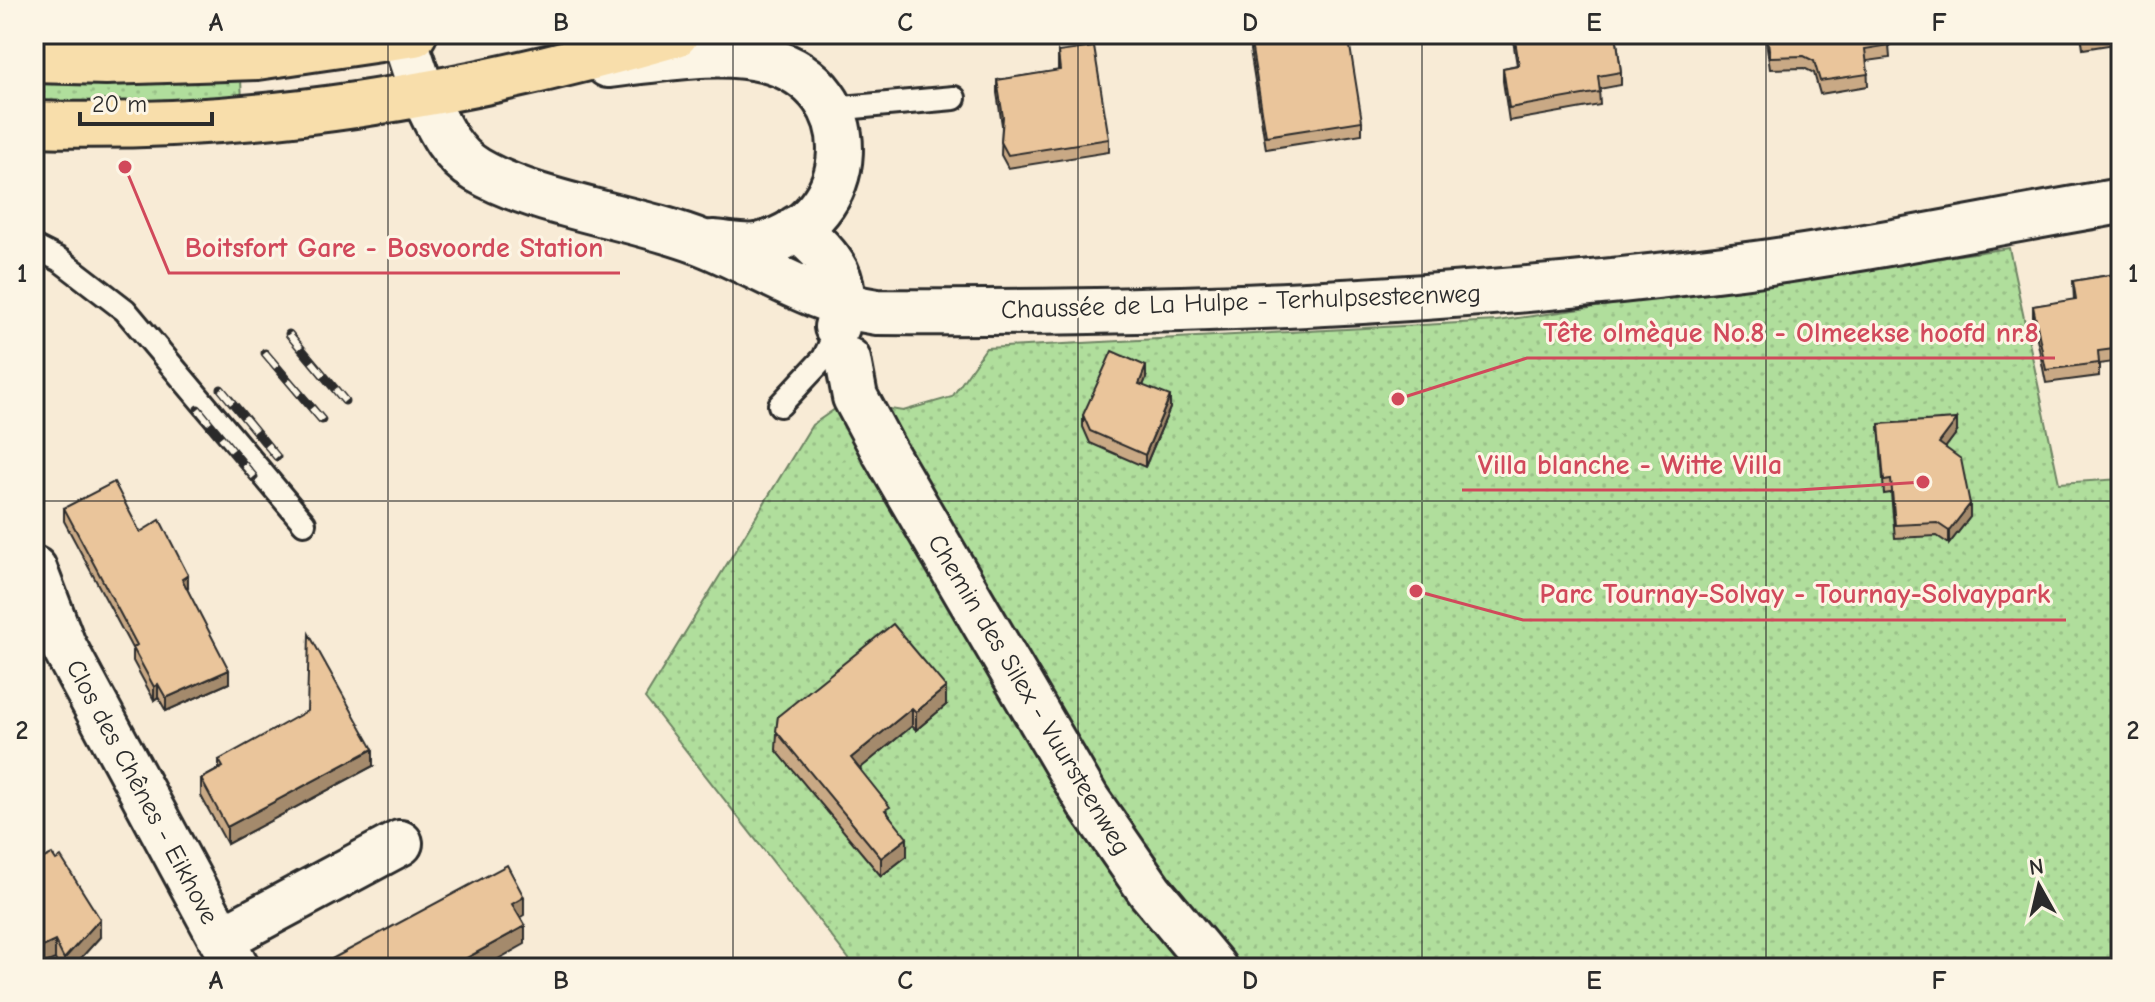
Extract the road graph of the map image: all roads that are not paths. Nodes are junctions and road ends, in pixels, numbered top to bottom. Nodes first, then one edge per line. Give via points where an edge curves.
1 (407, 34) edge
2 (676, 34) edge
3 (34, 60) edge
4 (542, 71) junction
5 (422, 92) junction
6 (954, 98) dead end
7 (832, 109) junction
8 (34, 124) edge
9 (2121, 201) edge
10 (797, 228) junction
11 (701, 242) junction
12 (34, 247) edge
13 (841, 335) junction
14 (780, 405) dead end
15 (304, 523) dead end
16 (34, 569) edge
17 (49, 651) edge
18 (400, 843) dead end
19 (229, 953) edge
20 (1214, 968) edge

1 - 3 main road via 257,57
1 - 5 street, Chaussée de La Hulpe - Terhulpsesteenweg
2 - 4 main road
4 - 5 main road
4 - 7 street via 743,56 797,74
5 - 8 main road via 232,122
5 - 11 street, Chaussée de La Hulpe - Terhulpsesteenweg via 443,138 476,169 511,185
6 - 7 lane
7 - 10 street via 840,139 839,172 832,193
9 - 13 street, Chaussée de La Hulpe - Terhulpsesteenweg via 1725,268 1411,300 1084,314 877,312
10 - 11 street via 760,246
10 - 13 street, Chemin des Silex - Vuursteenweg via 841,278
11 - 13 street, Chaussée de La Hulpe - Terhulpsesteenweg
12 - 15 lane via 60,260 125,310
13 - 14 lane
13 - 20 street, Chemin des Silex - Vuursteenweg via 855,397 1088,801 1150,891
16 - 17 street, Clos des Chênes - Eikhove
17 - 19 street, Clos des Chênes - Eikhove
18 - 19 street, Clos des Chênes - Eikhove

